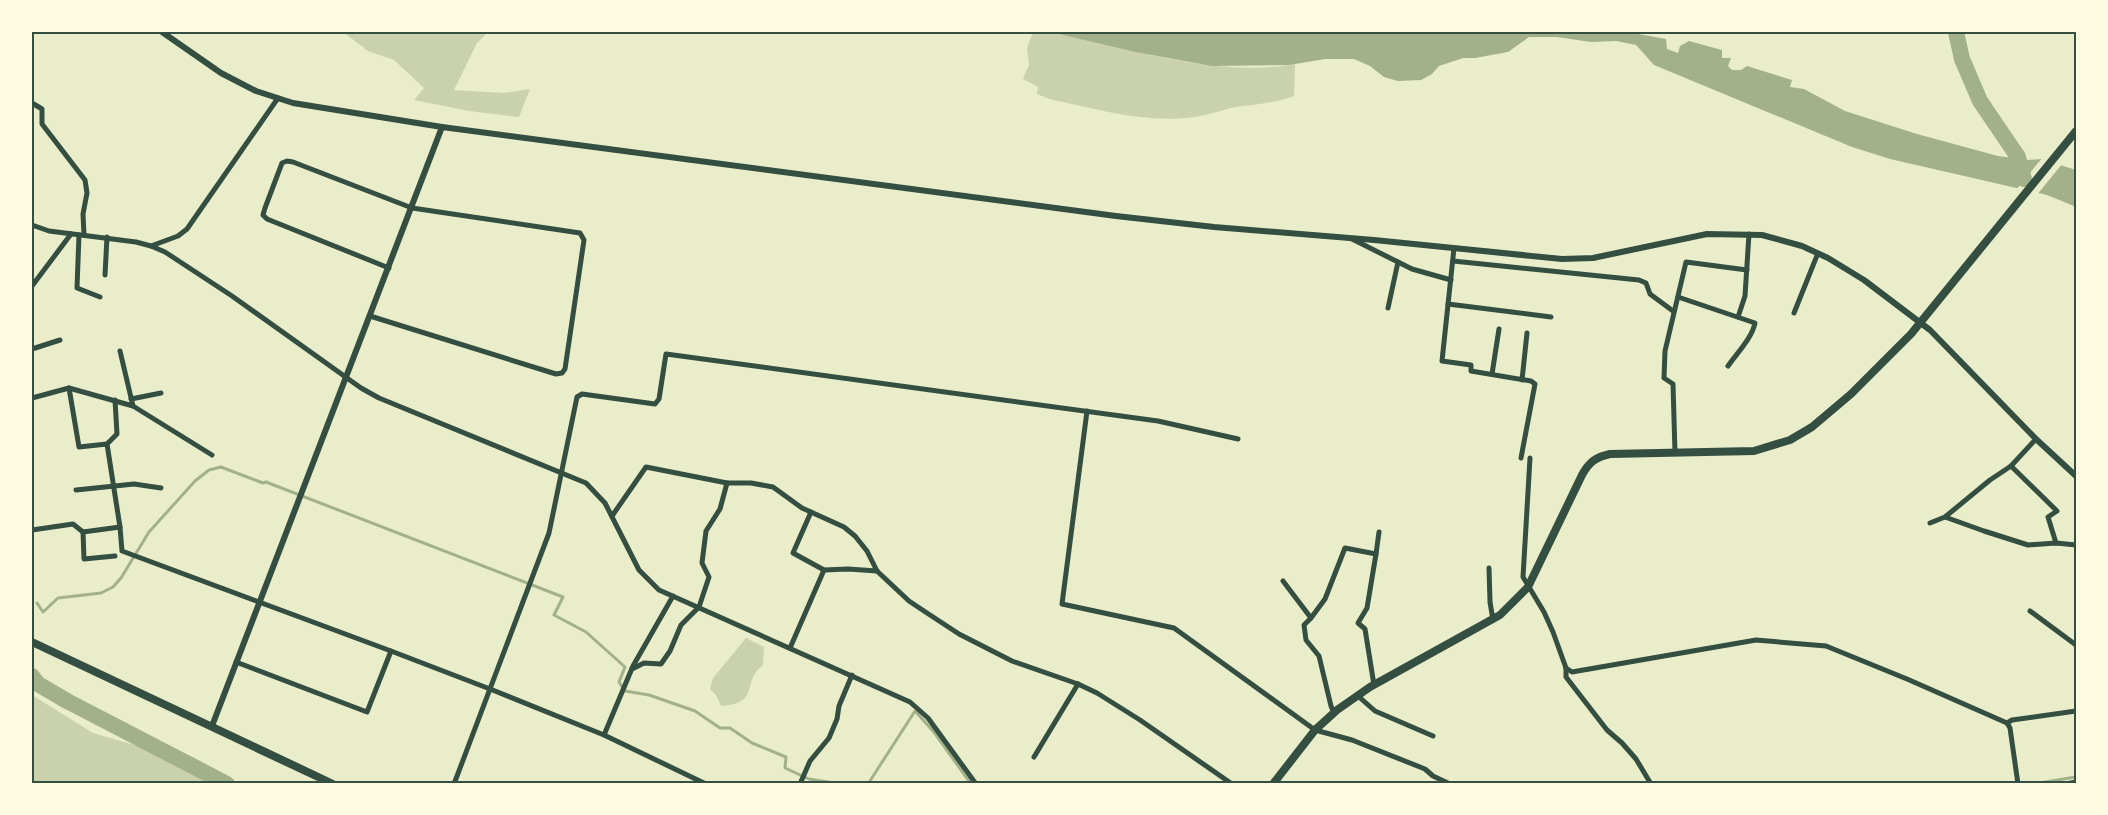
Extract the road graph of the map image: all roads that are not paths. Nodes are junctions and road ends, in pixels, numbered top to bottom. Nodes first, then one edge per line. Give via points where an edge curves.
1 (162, 32) edge
2 (278, 98) junction
3 (32, 103) edge
4 (442, 127) junction
5 (2076, 131) edge
6 (412, 208) junction
7 (32, 225) edge
8 (70, 234) junction
9 (1749, 234) junction
10 (82, 235) junction
11 (107, 237) junction
12 (1351, 238) junction
13 (151, 246) junction
14 (1454, 248) junction
15 (1818, 253) junction
16 (1453, 261) junction
17 (1398, 262) junction
18 (389, 268) junction
19 (1747, 270) junction
20 (105, 275) dead end
21 (1451, 280) junction
22 (32, 286) edge
23 (100, 297) dead end
24 (1678, 297) junction
25 (1448, 304) junction
26 (1388, 308) dead end
27 (1673, 311) junction
28 (1794, 313) dead end
29 (370, 316) junction
30 (1551, 317) dead end
31 (1738, 317) junction
32 (1920, 323) junction
33 (1499, 329) dead end
34 (1527, 333) dead end
35 (60, 340) dead end
36 (32, 349) edge
37 (120, 351) dead end
38 (1728, 366) dead end
39 (1492, 374) junction
40 (345, 377) junction
41 (1522, 380) junction
42 (69, 388) junction
43 (161, 393) dead end
44 (32, 398) edge
45 (115, 400) junction
46 (132, 403) junction
47 (1088, 411) junction
48 (2036, 439) junction
49 (1238, 440) dead end
50 (107, 444) junction
51 (1675, 453) junction
52 (212, 455) dead end
53 (1521, 458) dead end
54 (1530, 458) dead end
55 (2011, 466) junction
56 (561, 473) junction
57 (2076, 476) edge
58 (727, 483) junction
59 (112, 486) junction
60 (161, 488) dead end
61 (76, 490) dead end
62 (811, 512) junction
63 (612, 516) junction
64 (1946, 517) junction
65 (1930, 522) dead end
66 (120, 527) junction
67 (32, 530) edge
68 (83, 532) junction
69 (1379, 532) dead end
70 (2056, 543) junction
71 (2076, 544) edge
72 (1376, 554) junction
73 (114, 556) dead end
74 (1489, 568) dead end
75 (824, 570) junction
76 (877, 571) junction
77 (1283, 581) dead end
78 (1528, 587) junction
79 (672, 596) junction
80 (259, 603) junction
81 (699, 607) junction
82 (2030, 610) dead end
83 (1311, 618) junction
84 (1493, 620) junction
85 (32, 641) edge
86 (2076, 645) edge
87 (790, 648) junction
88 (391, 651) junction
89 (236, 662) junction
90 (1566, 668) junction
91 (632, 669) junction
92 (852, 675) junction
93 (1078, 684) junction
94 (1374, 685) junction
95 (490, 689) junction
96 (1358, 696) junction
97 (2076, 711) edge
98 (1335, 713) junction
99 (2007, 723) junction
100 (212, 726) junction
101 (1315, 730) junction
102 (604, 735) junction
103 (1433, 736) dead end
104 (1034, 757) dead end
105 (2076, 782) edge
106 (333, 783) edge
107 (454, 783) edge
108 (706, 783) edge
109 (800, 783) edge
110 (976, 783) edge
111 (1232, 783) edge
112 (1273, 783) edge
113 (1450, 783) edge
114 (1651, 783) edge
115 (2018, 783) edge
116 (2066, 783) edge

1 - 2 street via 221,73
2 - 4 street
2 - 13 street via 187,229
3 - 10 street via 42,109 42,124 85,180
4 - 6 street
4 - 12 street via 1127,217
5 - 32 main road
6 - 18 street
6 - 18 street via 287,161 282,163 263,216
6 - 29 street via 580,233 584,240 565,369 556,374
7 - 8 street
8 - 10 street
8 - 22 street
9 - 14 street via 1707,234 1593,258 1544,258
9 - 15 street via 1776,238
9 - 19 street
10 - 11 street
10 - 23 street via 77,288
11 - 13 street
11 - 20 street
12 - 14 street
12 - 17 street
13 - 40 street via 205,278
14 - 16 street
15 - 28 street
15 - 32 street via 1864,280
16 - 21 street
16 - 27 street via 1640,280 1646,282 1650,294
17 - 21 street
17 - 26 street
18 - 29 street
19 - 24 street via 1686,262
19 - 31 street
21 - 25 street
24 - 27 street
24 - 31 street
25 - 30 street
25 - 39 street via 1442,361 1471,365 1471,371
27 - 51 street via 1664,378 1673,384
29 - 40 street
31 - 38 street via 1755,323 1753,332
32 - 48 street
32 - 51 main road via 1851,394 1802,434 1754,451
33 - 39 street
34 - 41 street
35 - 36 street
37 - 46 street
39 - 41 street
40 - 56 street via 380,398
40 - 80 street
41 - 53 street via 1535,384
42 - 44 street
42 - 45 street
42 - 50 street via 79,447
43 - 46 street
45 - 46 street
45 - 50 street via 117,434
46 - 52 street
47 - 49 street via 1158,421
47 - 56 street via 666,354 655,404 582,394 577,397
47 - 101 street via 1062,604 1174,628
48 - 55 street
48 - 57 street
50 - 59 street
51 - 78 main road via 1610,454 1592,461
54 - 78 street via 1523,577
55 - 64 street
55 - 70 street via 2057,511 2048,517
56 - 63 street via 586,483
56 - 95 street via 549,533
58 - 62 street via 773,487
58 - 63 street via 646,467
58 - 81 street via 720,508 706,531 702,563 709,577
59 - 60 street
59 - 61 street
59 - 66 street
62 - 75 street via 793,553
62 - 76 street via 834,521 855,536
63 - 79 street via 639,570 659,590
64 - 65 street
64 - 70 street via 2028,544
66 - 68 street
66 - 80 street via 122,551
67 - 68 street via 73,524
68 - 73 street via 84,559
69 - 72 street
70 - 71 street
72 - 83 street via 1345,548 1325,599
72 - 94 street via 1367,608 1358,623 1365,629
74 - 84 street
75 - 76 street
75 - 87 street
76 - 93 street via 909,601 959,634 1012,661
77 - 83 street
78 - 84 main road
78 - 90 street via 1544,612
79 - 81 street
79 - 91 street
80 - 88 street
80 - 89 street
81 - 87 street
81 - 91 street via 681,625 661,664 644,663
82 - 86 street
83 - 98 street via 1304,625 1306,640 1319,656
84 - 94 main road
85 - 100 highway
87 - 92 street
88 - 89 street via 367,712
88 - 95 street
89 - 100 street
90 - 99 street via 1572,672 1756,640 1826,646
90 - 114 street via 1566,677 1607,730 1636,759
91 - 102 street
92 - 109 street via 829,738 810,761
92 - 110 street via 910,702 924,714
93 - 104 street
93 - 111 street via 1140,720
94 - 96 main road
95 - 102 street
95 - 107 street
96 - 98 main road
96 - 103 street via 1375,711
97 - 99 street
98 - 101 main road
99 - 115 street
100 - 106 highway
101 - 112 main road
101 - 113 street via 1352,740
102 - 108 street
105 - 116 street

